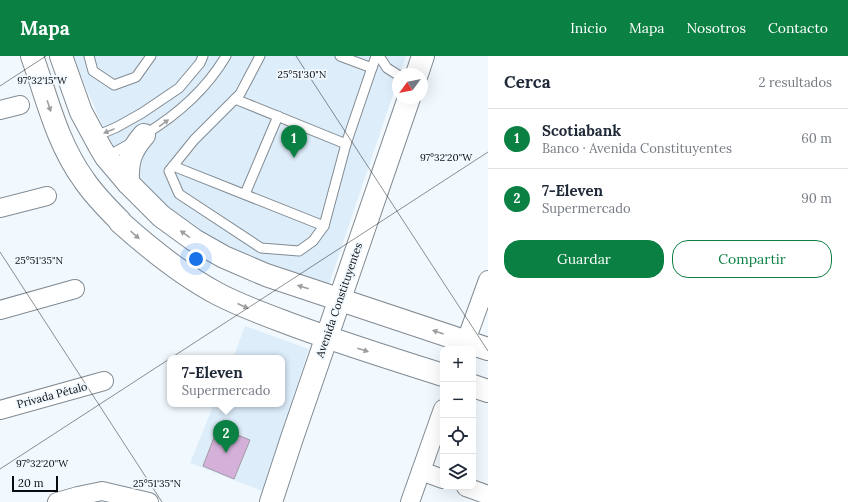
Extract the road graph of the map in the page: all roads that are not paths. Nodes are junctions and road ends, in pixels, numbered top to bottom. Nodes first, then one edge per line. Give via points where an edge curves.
1 (32, 56) edge
2 (61, 56) edge
3 (89, 56) edge
4 (151, 56) edge
5 (203, 56) edge
6 (226, 56) edge
7 (260, 56) edge
8 (340, 56) edge
9 (376, 56) edge
10 (379, 56) edge
11 (423, 56) edge
12 (372, 68) junction
13 (419, 68) edge
14 (392, 71) edge
15 (235, 99) junction
16 (406, 104) edge
17 (20, 105) dead end
18 (0, 110) edge
19 (278, 116) junction
20 (94, 136) junction
21 (144, 136) junction
22 (61, 141) junction
23 (346, 144) junction
24 (106, 157) junction
25 (173, 166) junction
26 (128, 183) junction
27 (245, 194) junction
28 (47, 196) dead end
29 (102, 203) junction
30 (0, 208) edge
31 (324, 226) junction
32 (488, 280) edge
33 (75, 289) dead end
34 (340, 299) junction
35 (0, 310) edge
36 (326, 338) junction
37 (465, 345) edge
38 (488, 349) edge
39 (440, 374) edge
40 (104, 381) dead end
41 (476, 387) edge
42 (488, 391) edge
43 (0, 410) edge
44 (440, 417) edge
45 (421, 471) junction
46 (440, 478) edge
47 (474, 490) edge
48 (488, 495) edge
49 (57, 502) edge
50 (149, 502) edge
51 (271, 502) edge
52 (410, 502) edge

1 -> 22 street
2 - 20 street via 81,112
3 - 4 lane via 93,71 114,85 136,77
5 -> 20 lane via 180,88 117,127
21 -> 6 lane via 175,115 193,98 205,86
7 - 15 lane
8 - 12 lane
9 - 12 lane
10 - 14 lane
11 - 13 street
12 - 23 lane
15 - 19 lane
15 - 25 lane via 194,140
16 - 34 street, Avenida Constituyentes
17 - 18 street
19 - 23 lane
19 - 27 lane
20 - 22 street
20 - 24 street
21 - 24 lane
21 - 26 street via 130,157
22 - 29 street via 84,180
23 - 31 lane
24 - 26 street
24 - 29 street via 96,177
25 - 27 lane
25 - 31 lane via 169,171 179,194 261,248 299,251 314,241
34 -> 26 street via 266,275 194,240 161,216
27 - 31 lane
28 - 30 street
29 -> 36 street via 139,239 188,276 216,293
32 - 37 street
33 - 35 street
34 - 36 street, Avenida Constituyentes
37 -> 34 street
36 -> 39 street
36 - 51 street, Avenida Constituyentes
37 - 38 street
40 - 43 street, Privada Pétalo
41 - 42 street
44 - 45 street
45 - 46 street
45 - 52 street
47 - 48 street
49 - 50 street via 102,491

